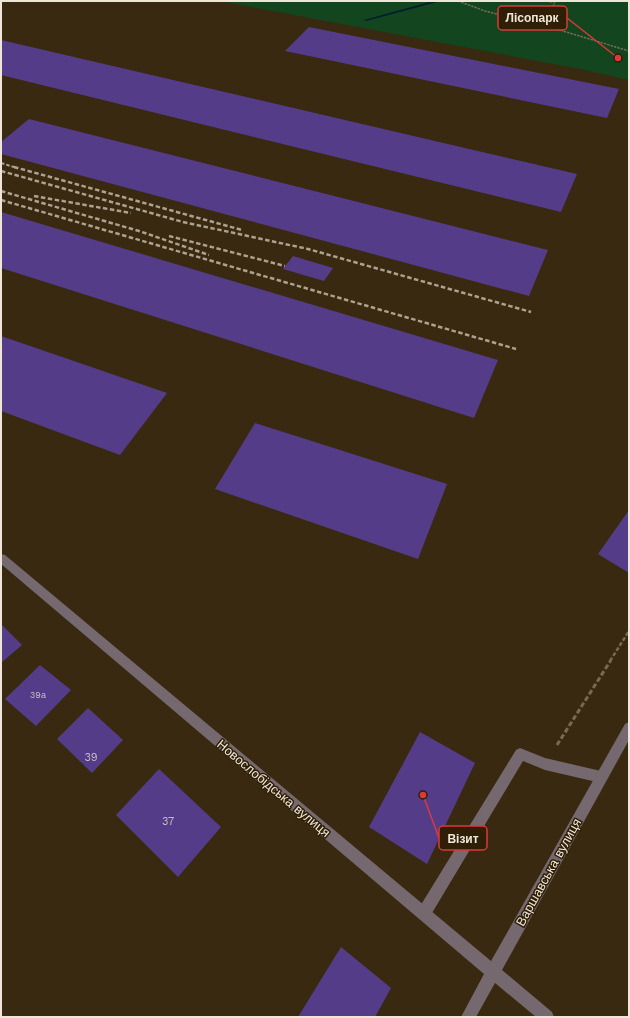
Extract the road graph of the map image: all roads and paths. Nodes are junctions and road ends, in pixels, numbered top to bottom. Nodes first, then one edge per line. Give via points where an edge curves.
1 (458, 1) edge
2 (543, 1) edge
3 (554, 1) edge
4 (563, 31) junction
5 (629, 51) edge
6 (1, 558) edge
7 (629, 631) edge
8 (629, 728) edge
9 (545, 764) junction
10 (601, 777) junction
11 (424, 913) junction
12 (493, 973) junction
13 (468, 1017) edge
14 (547, 1017) edge

1 - 4 path via 485,11
2 - 3 path
3 - 4 path via 551,13
4 - 5 path
6 - 11 street, Новослобідська вулиця
7 - 9 path
8 - 10 street, Варшавська вулиця
9 - 10 street
9 - 11 street via 520,754
10 - 12 street, Варшавська вулиця
11 - 12 street, Новослобідська вулиця
12 - 13 street, Варшавська вулиця
12 - 14 street, Новослобідська вулиця

